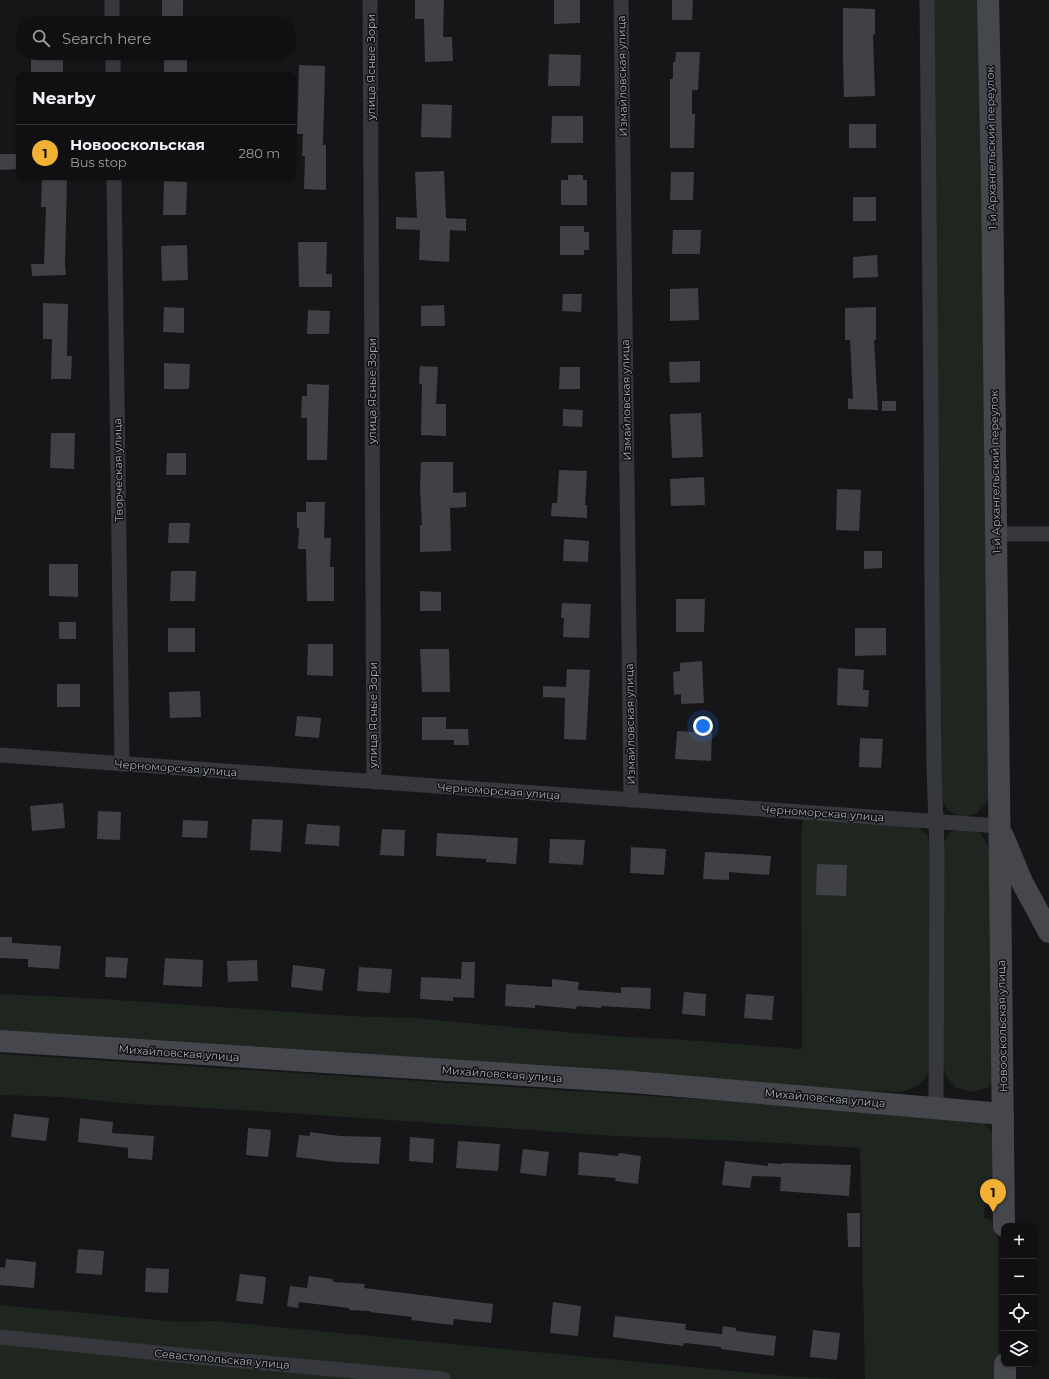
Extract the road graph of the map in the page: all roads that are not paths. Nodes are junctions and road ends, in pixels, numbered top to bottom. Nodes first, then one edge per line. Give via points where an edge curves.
1 (112, 0) edge
2 (370, 0) edge
3 (621, 0) edge
4 (927, 0) edge
5 (988, 0) edge
6 (112, 16) edge
7 (113, 60) edge
8 (113, 72) edge
9 (114, 180) edge
10 (996, 534) junction
11 (1049, 534) edge
12 (0, 756) edge
13 (122, 764) junction
14 (374, 782) junction
15 (631, 800) junction
16 (937, 821) junction
17 (999, 826) junction
18 (1049, 932) edge
19 (0, 1041) edge
20 (936, 1108) junction
21 (1003, 1114) junction
22 (1004, 1223) edge
23 (0, 1337) edge
24 (1005, 1367) edge
25 (444, 1379) edge
26 (1006, 1379) edge

1 - 6 street
2 - 14 street, улица Ясные Зори
3 - 15 street, Измайловская улица
4 - 16 street via 932,597
5 - 10 street, 1-й Архангельский переулок
7 - 8 street
9 - 13 street, Творческая улица
10 - 11 street
10 - 17 street, 1-й Архангельский переулок
12 - 13 street, Черноморская улица
13 - 14 street, Черноморская улица
14 - 15 street, Черноморская улица
15 - 16 street, Черноморская улица
16 - 17 street, Черноморская улица
16 - 20 street
17 - 18 street, 1-й Архангельский переулок via 1022,882
17 - 21 street, Новооскольская улица
19 - 20 street, Михайловская улица via 633,1082
20 - 21 street, Михайловская улица
21 - 22 street, Новооскольская улица
23 - 25 street, Севастопольская улица
24 - 26 street

